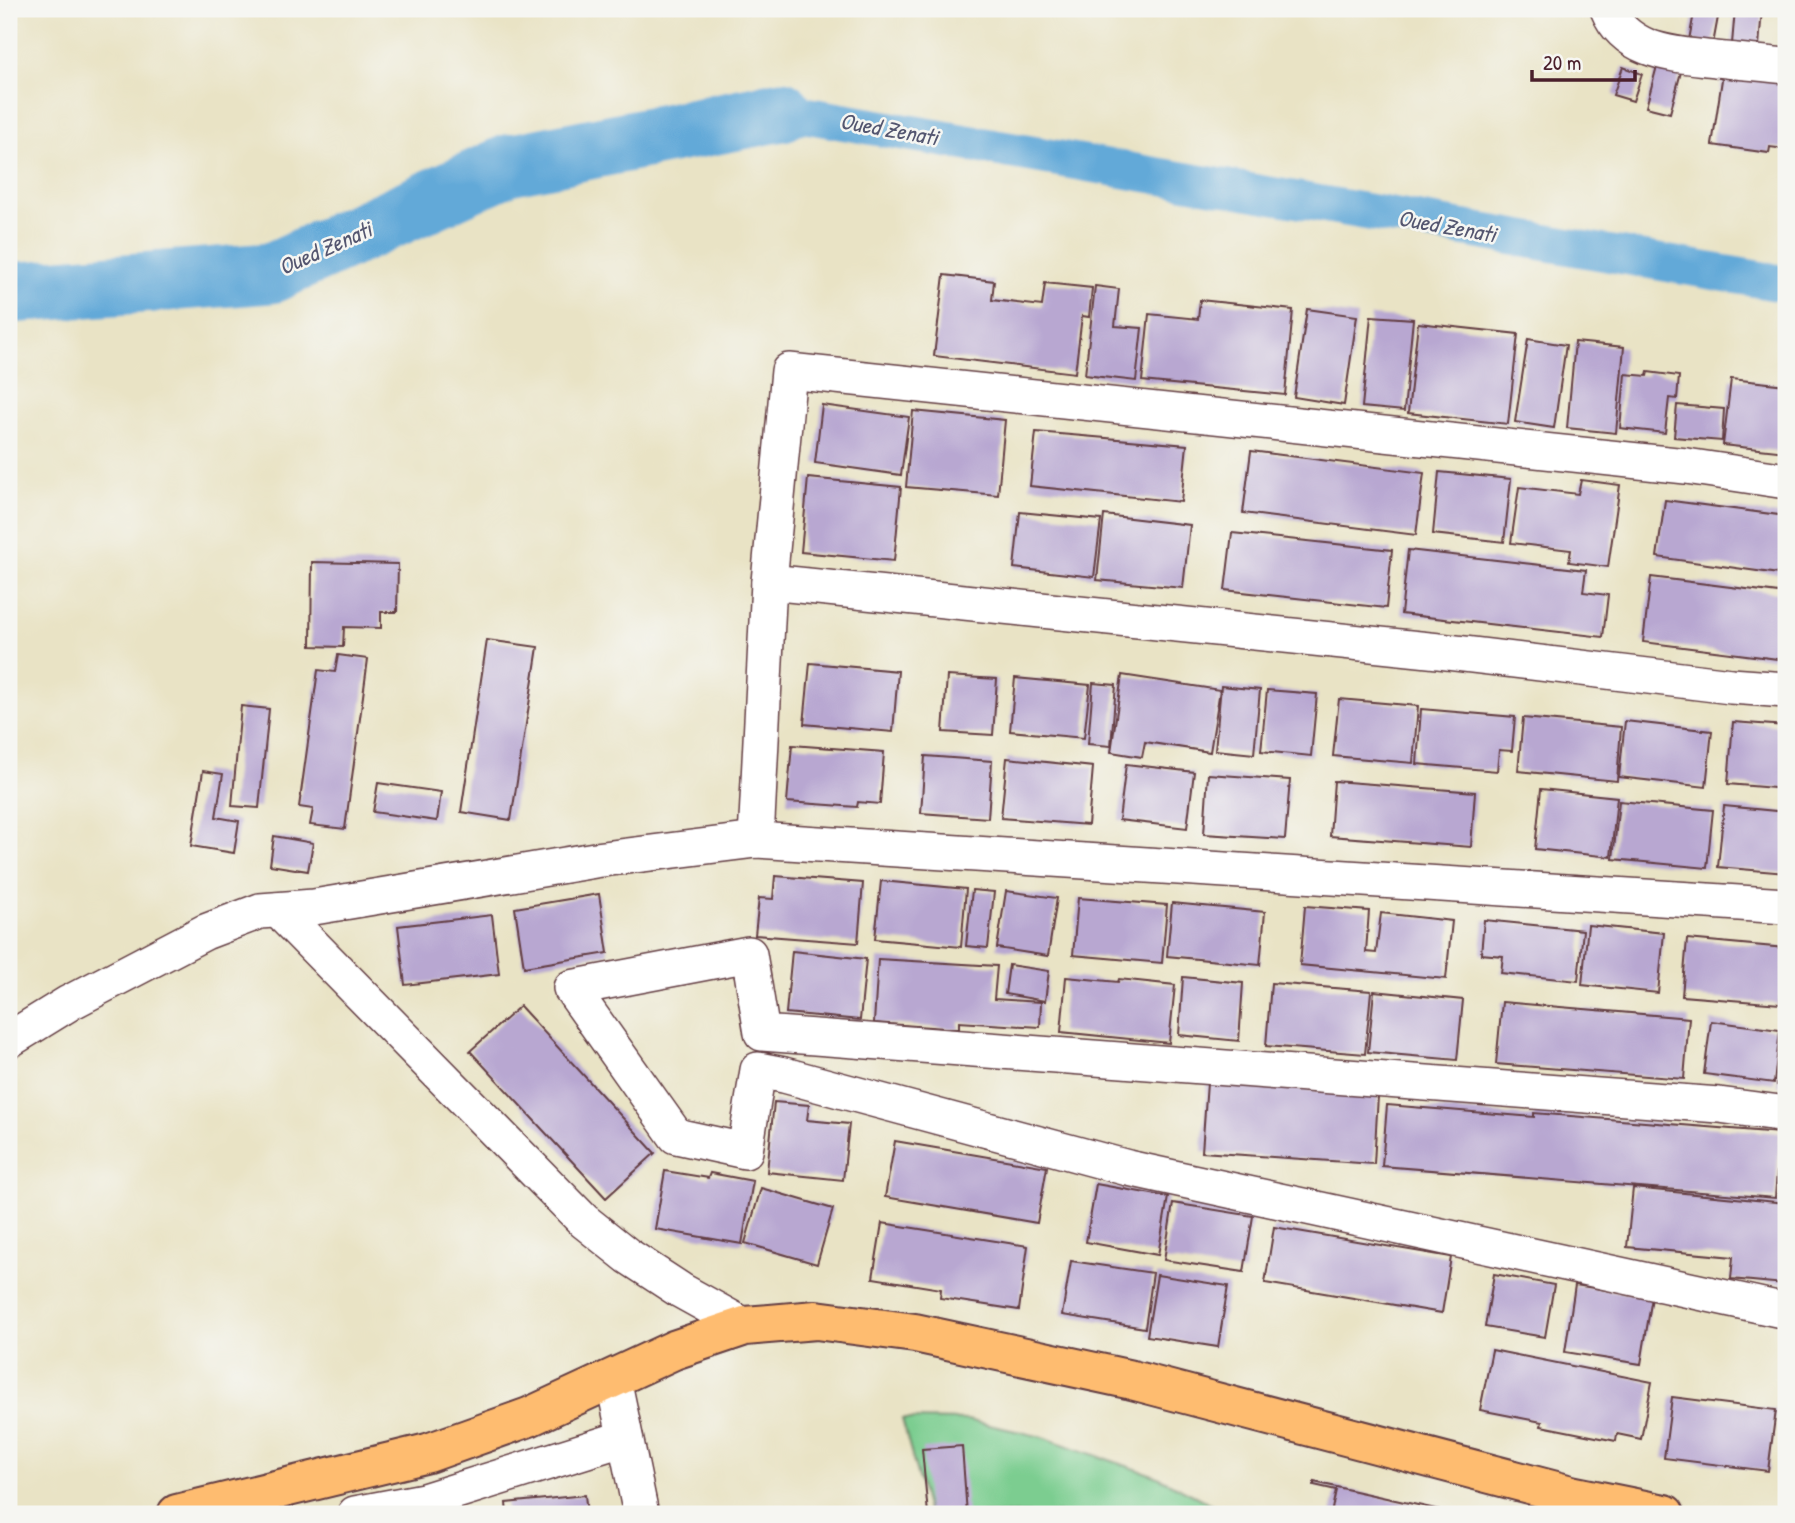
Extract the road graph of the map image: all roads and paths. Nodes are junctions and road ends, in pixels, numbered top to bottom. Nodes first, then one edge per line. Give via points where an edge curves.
1 (1608, 9) edge
2 (1786, 66) edge
3 (1786, 481) edge
4 (769, 582) junction
5 (1786, 690) edge
6 (756, 840) junction
7 (1786, 906) edge
8 (278, 910) junction
9 (9, 1040) edge
10 (1786, 1114) edge
11 (1786, 1311) edge
12 (745, 1326) junction
13 (613, 1378) junction
14 (625, 1437) junction
15 (177, 1514) edge
16 (355, 1514) edge
17 (641, 1514) edge
18 (1665, 1514) edge

1 - 2 street via 1613,21 1634,41 1663,53
3 - 4 street via 1686,466 789,371
4 - 5 street
4 - 6 street
6 - 7 street
6 - 8 street via 595,860
8 - 9 street via 260,911 205,932
8 - 12 street via 584,1221 659,1277
10 - 11 street via 1719,1105 762,1033 749,954 570,988 676,1136 745,1151 758,1069 1128,1168
12 - 13 main road via 674,1350
12 - 18 main road via 816,1320 915,1333 1132,1380 1571,1495
13 - 14 street
13 - 15 main road via 529,1417 428,1453
14 - 16 street via 424,1501
14 - 17 street

